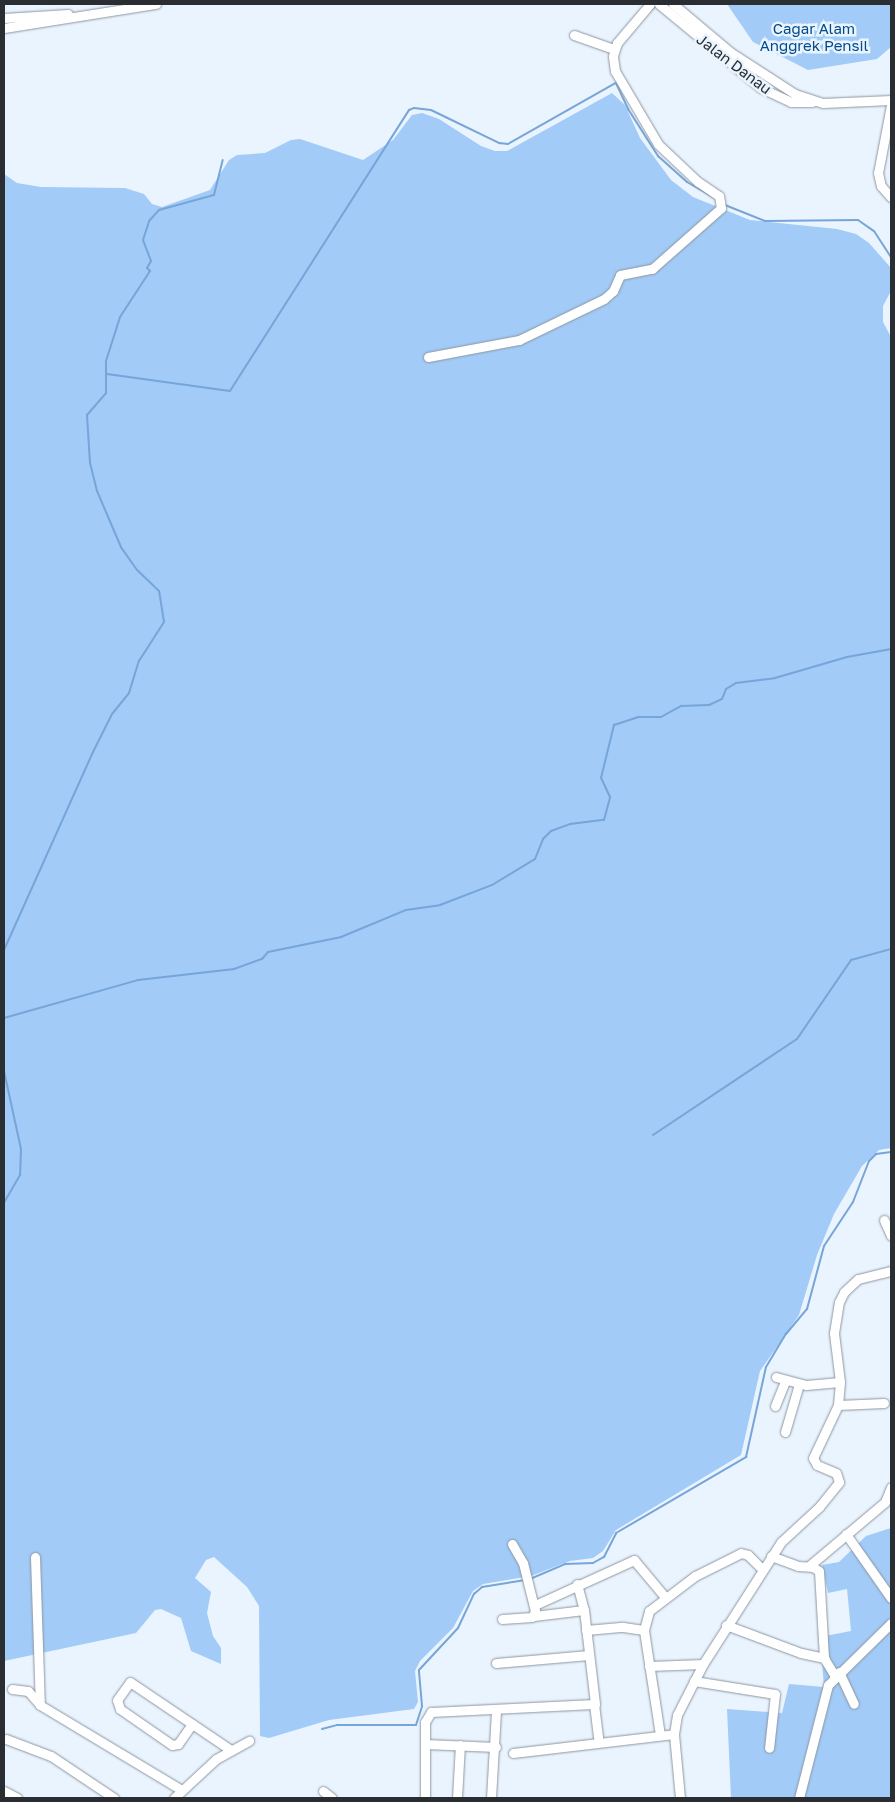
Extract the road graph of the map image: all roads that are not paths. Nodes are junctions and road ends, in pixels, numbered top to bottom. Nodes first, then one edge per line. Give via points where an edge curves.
1 (156, 4) edge
2 (650, 4) edge
3 (673, 4) edge
4 (660, 5) edge
5 (104, 13) junction
6 (4, 18) edge
7 (4, 28) edge
8 (574, 35) dead end
9 (614, 49) junction
10 (891, 100) edge
11 (814, 101) junction
12 (891, 106) edge
13 (891, 197) edge
14 (428, 357) dead end
15 (884, 1220) dead end
16 (891, 1236) edge
17 (891, 1272) edge
18 (840, 1382) junction
19 (799, 1384) junction
20 (884, 1403) dead end
21 (838, 1405) junction
22 (775, 1406) dead end
23 (785, 1432) dead end
24 (891, 1488) edge
25 (846, 1534) junction
26 (512, 1544) dead end
27 (771, 1556) junction
28 (34, 1557) dead end
29 (809, 1566) junction
30 (762, 1569) junction
31 (577, 1584) junction
32 (665, 1597) junction
33 (891, 1598) edge
34 (535, 1605) junction
35 (584, 1610) junction
36 (534, 1616) junction
37 (502, 1619) dead end
38 (891, 1622) edge
39 (726, 1625) junction
40 (586, 1630) junction
41 (644, 1630) junction
42 (589, 1656) junction
43 (824, 1658) junction
44 (496, 1663) dead end
45 (703, 1664) junction
46 (649, 1666) junction
47 (837, 1674) junction
48 (694, 1681) junction
49 (12, 1689) dead end
50 (595, 1704) junction
51 (854, 1704) dead end
52 (40, 1705) junction
53 (496, 1711) junction
54 (192, 1724) junction
55 (674, 1734) junction
56 (660, 1735) junction
57 (6, 1739) dead end
58 (249, 1741) dead end
59 (599, 1742) junction
60 (425, 1744) junction
61 (460, 1746) junction
62 (496, 1747) junction
63 (769, 1748) dead end
64 (231, 1750) junction
65 (513, 1753) dead end
66 (180, 1789) junction
67 (4, 1791) edge
68 (323, 1791) dead end
69 (18, 1798) edge
70 (114, 1798) edge
71 (174, 1798) edge
72 (332, 1798) edge
73 (425, 1798) edge
74 (457, 1798) edge
75 (491, 1798) edge
76 (680, 1798) edge
77 (800, 1798) edge

1 - 5 street
2 - 9 street via 629,25
3 - 11 street, Jalan Danau via 737,57 776,84
4 - 11 street, Jalan Danau via 761,88 791,102
5 - 6 street
5 - 7 street
8 - 9 street
9 - 14 street via 619,80 658,144 698,182 719,196 721,208 656,266 644,272 620,275 613,291 604,299 519,340
10 - 11 street, Jalan Danau
12 - 13 street via 878,173 881,186
15 - 16 street
17 - 18 street via 858,1279 844,1292 839,1302 834,1333
18 - 19 street
18 - 21 street
19 - 22 street via 781,1379
19 - 23 street
20 - 21 street
21 - 27 street via 813,1458 817,1464 836,1473 838,1485 780,1542
24 - 25 street via 884,1502
25 - 29 street
25 - 33 street
26 - 34 street via 523,1563
27 - 29 street
27 - 30 street
28 - 52 street
29 - 43 street via 816,1568 821,1578
30 - 32 street via 748,1555 741,1553 709,1568
30 - 39 street
31 - 32 street via 636,1560
31 - 34 street
31 - 35 street
32 - 41 street via 649,1610
34 - 36 street
35 - 36 street
35 - 40 street
36 - 37 street
38 - 47 street
39 - 43 street via 779,1646
39 - 45 street
40 - 41 street via 623,1627
40 - 42 street
41 - 46 street
42 - 44 street
42 - 50 street
43 - 47 street
45 - 46 street
45 - 48 street
46 - 56 street
47 - 51 street
47 - 77 street via 824,1699
48 - 55 street via 677,1715
48 - 63 street via 775,1694
49 - 52 street via 28,1691
50 - 53 street
50 - 59 street
52 - 66 street
53 - 60 street via 428,1714
53 - 62 street
54 - 54 street via 130,1682 117,1700 120,1709 172,1745 178,1744
54 - 64 street
55 - 56 street
55 - 76 street
56 - 59 street
57 - 70 street via 51,1756
58 - 64 street
59 - 65 street
60 - 61 street
60 - 73 street
61 - 62 street
61 - 74 street
62 - 75 street
64 - 66 street
66 - 71 street
67 - 69 street
68 - 72 street

